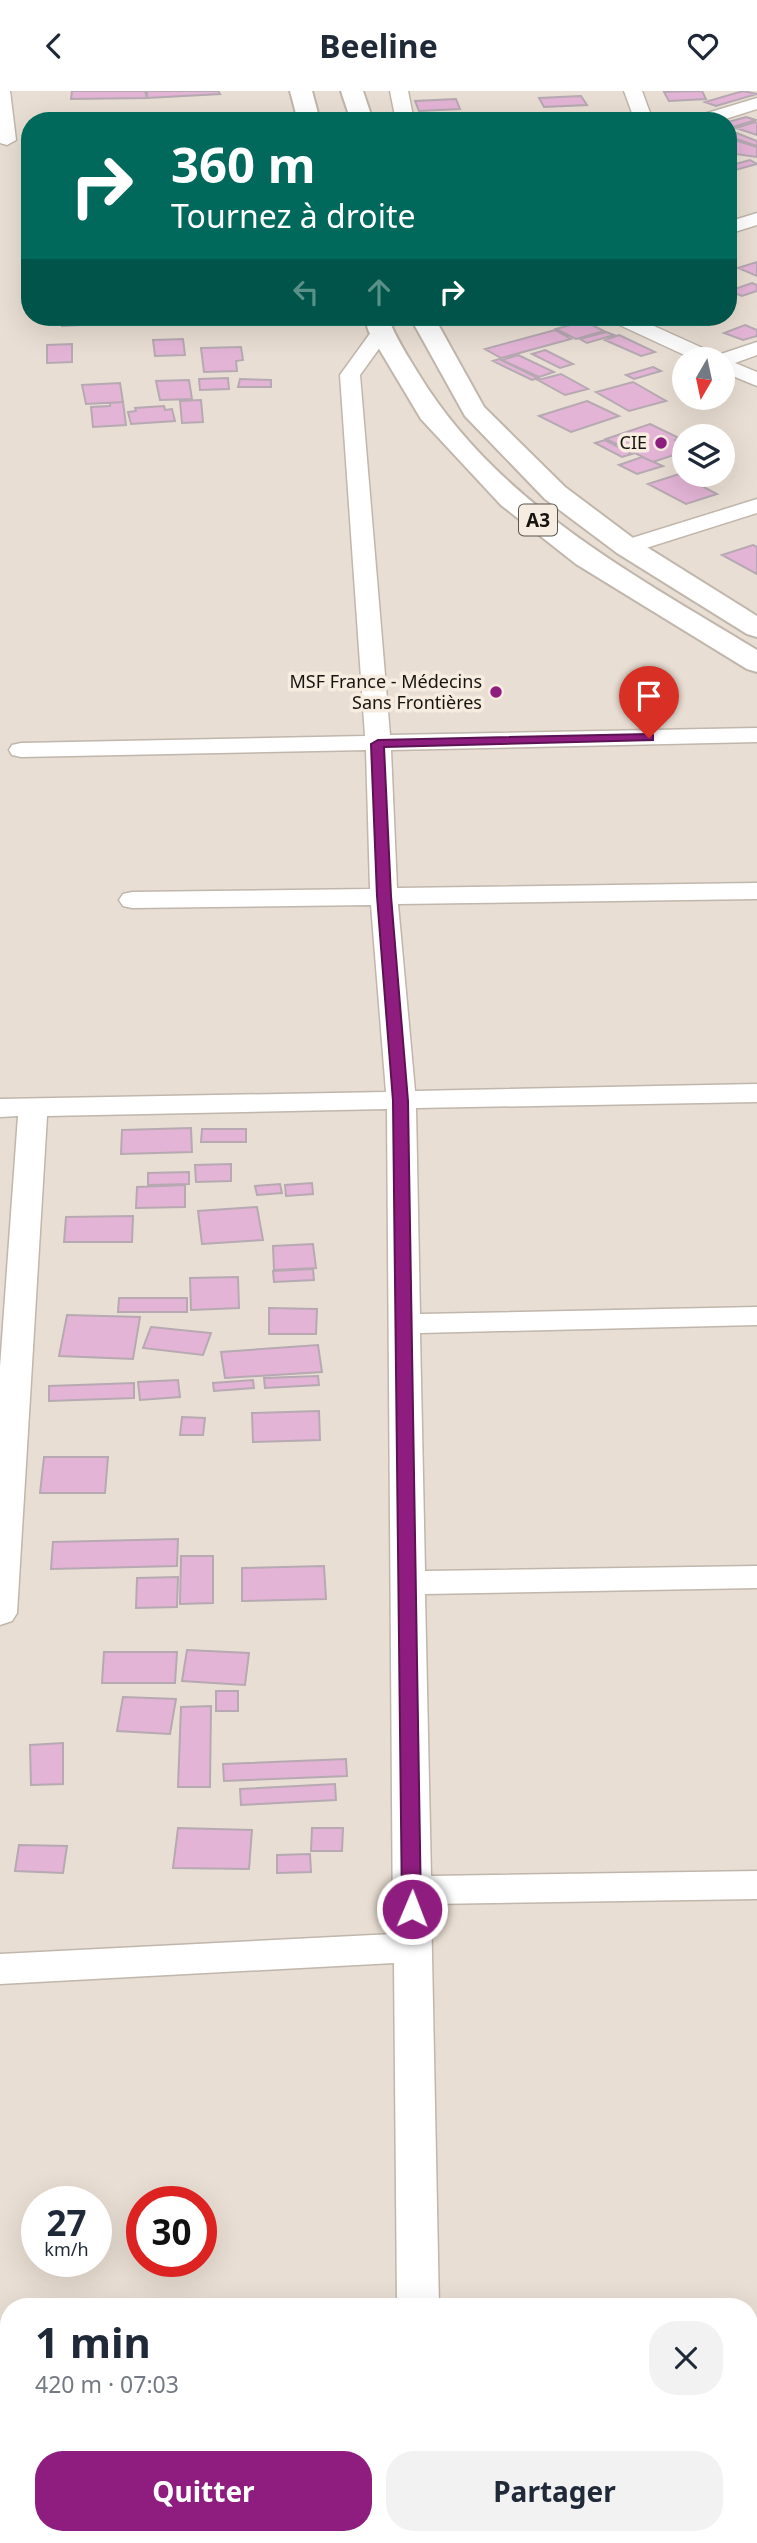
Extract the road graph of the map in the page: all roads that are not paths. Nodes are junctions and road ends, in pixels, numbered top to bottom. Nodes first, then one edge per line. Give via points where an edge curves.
1 (1, 91) edge
2 (301, 91) edge
3 (352, 91) edge
4 (398, 91) edge
5 (634, 91) edge
6 (757, 103) edge
7 (307, 112) edge
8 (359, 112) edge
9 (403, 112) edge
10 (641, 112) edge
11 (728, 112) edge
12 (4, 141) edge
13 (757, 219) edge
14 (737, 225) edge
15 (378, 326) edge
16 (380, 326) edge
17 (425, 326) edge
18 (638, 326) edge
19 (684, 347) edge
20 (757, 348) edge
21 (735, 357) edge
22 (735, 368) edge
23 (757, 380) edge
24 (757, 506) edge
25 (627, 547) junction
26 (757, 628) edge
27 (757, 663) edge
28 (757, 735) edge
29 (378, 744) junction
30 (21, 750) dead end
31 (757, 891) edge
32 (384, 896) junction
33 (132, 900) dead end
34 (757, 1093) edge
35 (401, 1101) junction
36 (33, 1107) junction
37 (0, 1108) edge
38 (757, 1318) edge
39 (403, 1324) junction
40 (757, 1577) edge
41 (407, 1583) junction
42 (0, 1613) edge
43 (757, 1885) edge
44 (412, 1890) junction
45 (411, 1948) junction
46 (0, 1969) edge
47 (418, 2298) edge

1 - 12 street
2 - 7 highway
3 - 8 highway
4 - 9 street
5 - 10 street
6 - 11 street
13 - 14 street
15 - 29 street via 350,375
16 - 27 highway, A3 via 430,414 511,499 586,558
17 - 25 highway, A3 via 474,411 555,493
18 - 19 street
20 - 21 street
22 - 23 street
24 - 25 street
25 - 26 highway, A3
28 - 29 street
29 - 30 street
29 - 32 street
31 - 32 street
32 - 33 street
32 - 35 street
34 - 35 street
35 - 36 street
35 - 39 street
36 - 37 street
36 - 42 street
38 - 39 street
39 - 41 street
40 - 41 street
41 - 44 street
43 - 44 street
44 - 45 street
45 - 46 street
45 - 47 street

